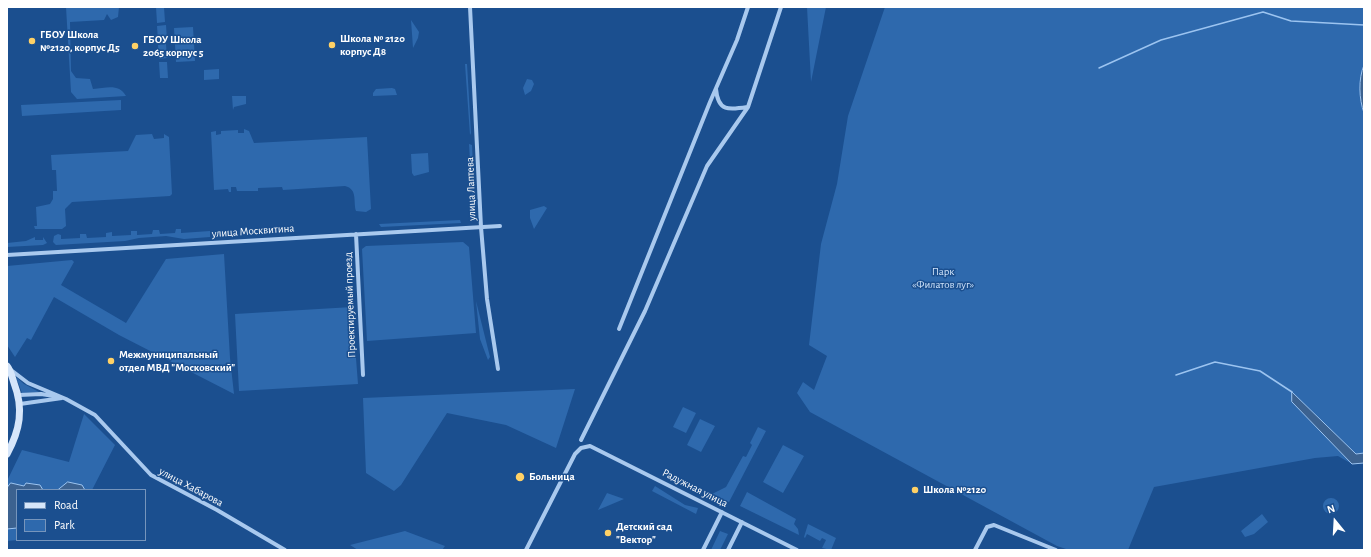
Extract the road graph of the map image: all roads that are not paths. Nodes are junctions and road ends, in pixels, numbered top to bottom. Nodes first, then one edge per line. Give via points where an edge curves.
1 (470, 7) edge
2 (748, 7) edge
3 (781, 7) edge
4 (716, 89) junction
5 (748, 107) junction
6 (500, 226) dead end
7 (481, 227) junction
8 (356, 234) junction
9 (7, 255) edge
10 (619, 329) dead end
11 (8, 368) edge
12 (498, 369) dead end
13 (363, 376) dead end
14 (19, 395) junction
15 (62, 398) junction
16 (20, 404) junction
17 (581, 440) dead end
18 (7, 454) edge
19 (722, 512) junction
20 (742, 522) junction
21 (285, 550) edge
22 (526, 550) edge
23 (703, 550) edge
24 (728, 550) edge
25 (797, 550) edge
26 (975, 550) edge
27 (1056, 550) edge

1 - 7 street, улица Лаптева
2 - 4 street
3 - 5 street
4 - 5 street via 717,100 727,109
4 - 10 street
5 - 17 street via 707,166 645,311
6 - 7 street, улица Москвитина
7 - 8 street, улица Москвитина
7 - 12 street, улица Лаптева via 487,299
8 - 9 street, улица Москвитина
8 - 13 street, Проектируемый проезд
11 - 14 main road
11 - 15 street, улица Хабарова via 28,383
14 - 15 street, улица Хабарова via 41,394
14 - 16 main road
15 - 16 street
15 - 21 street, улица Хабарова via 95,415 151,475
16 - 18 main road via 20,417 13,444
19 - 20 street, Радужная улица
19 - 22 street, Радужная улица via 595,448 585,446 575,454
19 - 23 street
20 - 24 street
20 - 25 street, Радужная улица
26 - 27 street via 987,527 994,525

